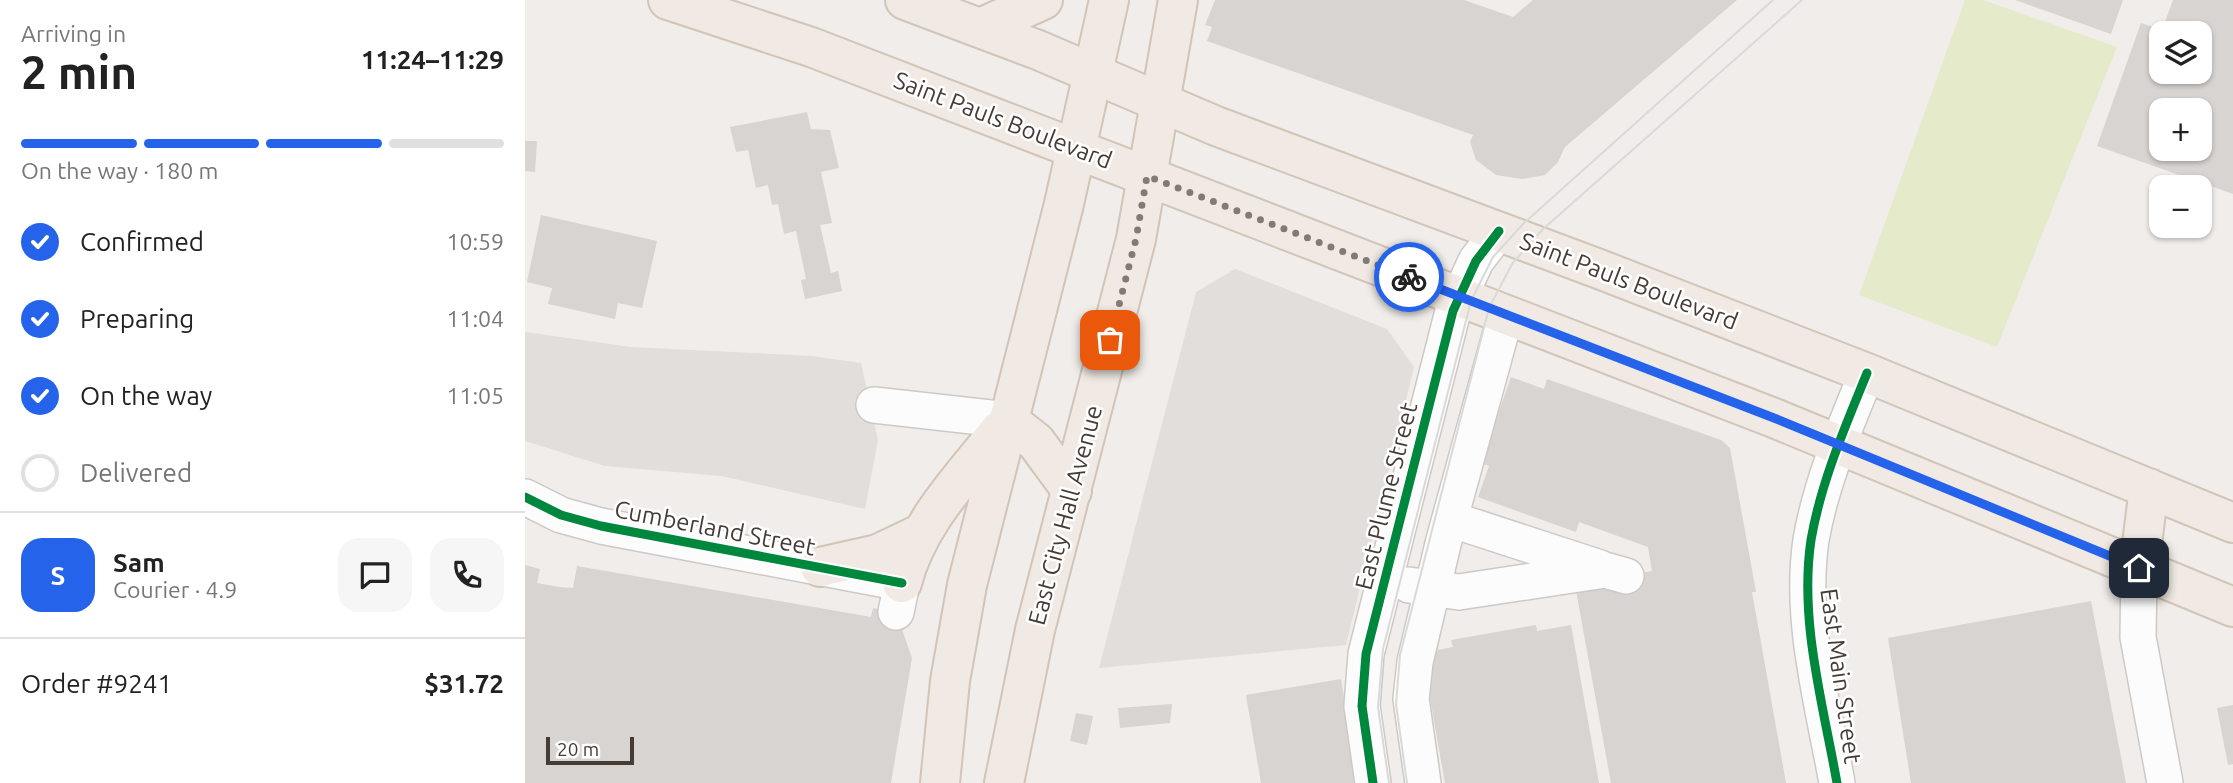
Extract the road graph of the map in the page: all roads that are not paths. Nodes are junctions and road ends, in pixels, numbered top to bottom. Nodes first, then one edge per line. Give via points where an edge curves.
1 (668, 0) edge
2 (905, 0) edge
3 (1043, 0) edge
4 (1109, 0) edge
5 (1178, 0) edge
6 (980, 28) junction
7 (1093, 73) junction
8 (1161, 102) junction
9 (1076, 148) junction
10 (1147, 176) junction
11 (1499, 231) junction
12 (1459, 296) junction
13 (1506, 314) junction
14 (1867, 373) junction
15 (874, 405) dead end
16 (1008, 420) junction
17 (1839, 444) junction
18 (2149, 488) junction
19 (1072, 491) junction
20 (525, 497) edge
21 (1450, 519) junction
22 (2233, 523) edge
23 (920, 534) junction
24 (820, 567) junction
25 (2139, 568) junction
26 (1385, 578) junction
27 (1431, 590) junction
28 (899, 597) joint
29 (2233, 607) edge
30 (940, 783) edge
31 (1004, 783) edge
32 (1373, 783) edge
33 (1423, 783) edge
34 (1837, 783) edge
35 (2165, 783) edge

1 - 9 main road, Saint Pauls Boulevard via 811,47
2 - 6 main road, Saint Pauls Boulevard
3 - 6 main road
4 - 7 main road
5 - 8 main road, East City Hall Avenue
6 - 7 main road, Saint Pauls Boulevard
7 - 8 main road, Saint Pauls Boulevard
7 - 9 main road
8 - 10 main road, East City Hall Avenue
8 - 11 main road, Saint Pauls Boulevard
9 - 10 main road, Saint Pauls Boulevard
9 - 16 main road
10 - 12 main road, Saint Pauls Boulevard
10 - 19 main road, East City Hall Avenue via 1136,239
11 - 12 street, East Plume Street via 1476,261
11 - 14 main road, Saint Pauls Boulevard
12 - 13 main road, Saint Pauls Boulevard
12 - 26 street, East Plume Street
13 - 17 main road, Saint Pauls Boulevard
13 - 21 street
14 - 17 street, East Main Street
14 - 18 main road, Saint Pauls Boulevard
15 - 16 street
16 - 19 main road via 1036,442
16 - 23 main road
16 - 30 main road via 958,631
17 - 25 main road, Saint Pauls Boulevard
17 - 34 street, East Main Street via 1815,520 1808,585 1813,646
18 - 22 main road, Saint Pauls Boulevard
18 - 25 main road
19 - 31 main road, East City Hall Avenue via 1023,680
20 - 24 street, Cumberland Street via 601,526
21 - 27 street
21 - 27 street via 1616,573 1459,592
23 - 24 main road via 878,554
23 - 28 main road
24 - 28 street, Cumberland Street
25 - 29 main road, Saint Pauls Boulevard
25 - 35 street via 2138,637
26 - 27 street
26 - 32 street, East Plume Street via 1361,688
27 - 33 street via 1411,699

